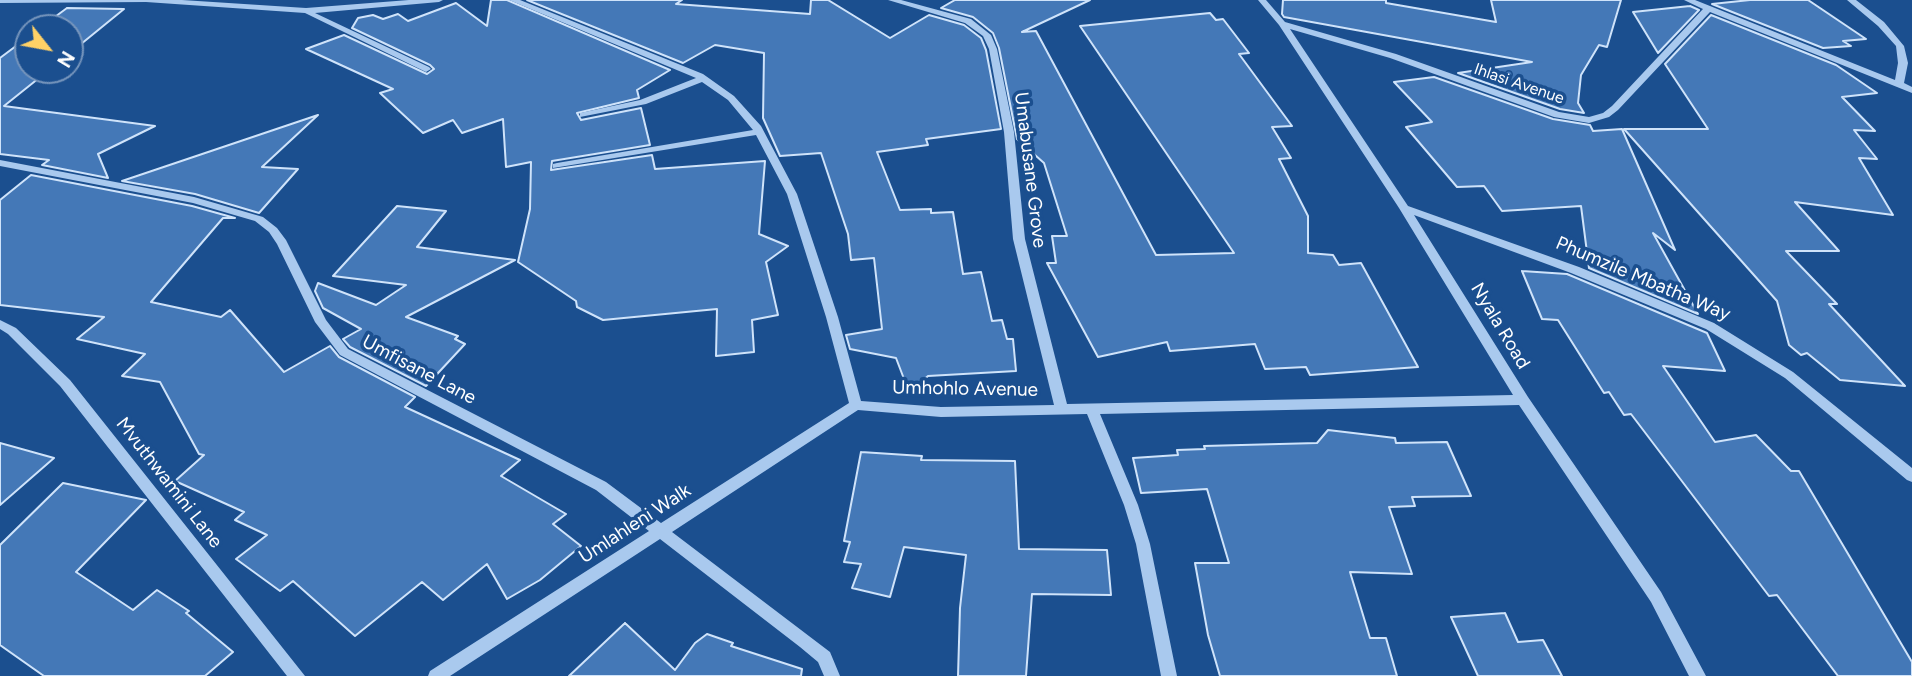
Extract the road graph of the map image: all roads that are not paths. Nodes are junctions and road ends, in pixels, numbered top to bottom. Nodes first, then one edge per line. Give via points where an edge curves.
1 (146, 0) edge
2 (439, 0) edge
3 (513, 0) edge
4 (892, 0) edge
5 (1262, 0) edge
6 (1688, 0) edge
7 (1850, 0) edge
8 (0, 1) edge
9 (1708, 9) junction
10 (306, 11) junction
11 (1282, 24) junction
12 (426, 69) dead end
13 (704, 78) junction
14 (1899, 84) junction
15 (1912, 90) edge
16 (583, 115) dead end
17 (759, 132) junction
18 (0, 163) edge
19 (557, 166) dead end
20 (1404, 208) junction
21 (0, 324) edge
22 (1523, 400) junction
23 (856, 405) junction
24 (1092, 409) junction
25 (1062, 410) junction
26 (1912, 476) edge
27 (661, 530) junction
28 (298, 676) edge
29 (436, 676) edge
30 (832, 676) edge
31 (1169, 676) edge
32 (1698, 676) edge

1 - 8 street
1 - 10 street
2 - 10 street
3 - 13 street
4 - 25 street, Umabusane Grove via 968,21 987,35 993,49 1009,132 1019,239
5 - 11 street, Nyala Road
6 - 9 street
7 - 14 street via 1900,46
9 - 11 street, Ihlasi Avenue via 1615,108 1589,120 1557,115 1393,56
9 - 14 street
10 - 12 street
11 - 20 street, Nyala Road
13 - 16 street via 643,102
13 - 17 street via 731,98
14 - 15 street
17 - 19 street
17 - 23 street via 792,194
18 - 27 street, Umfisane Lane via 194,200 258,219 282,243 321,322 344,352 601,486
20 - 22 street, Nyala Road
20 - 26 street, Phumzile Mbatha Way via 1575,270 1710,326 1789,375
21 - 28 street, Mvuthwamini Lane via 65,383
22 - 24 street, Umhohlo Avenue
22 - 32 street, Nyala Road via 1657,597
23 - 25 street, Umhohlo Avenue via 941,412
23 - 27 street, Umlahleni Walk
24 - 25 street, Umhohlo Avenue
24 - 31 street via 1143,544
27 - 29 street, Umlahleni Walk
27 - 30 street, Umfisane Lane via 824,657

